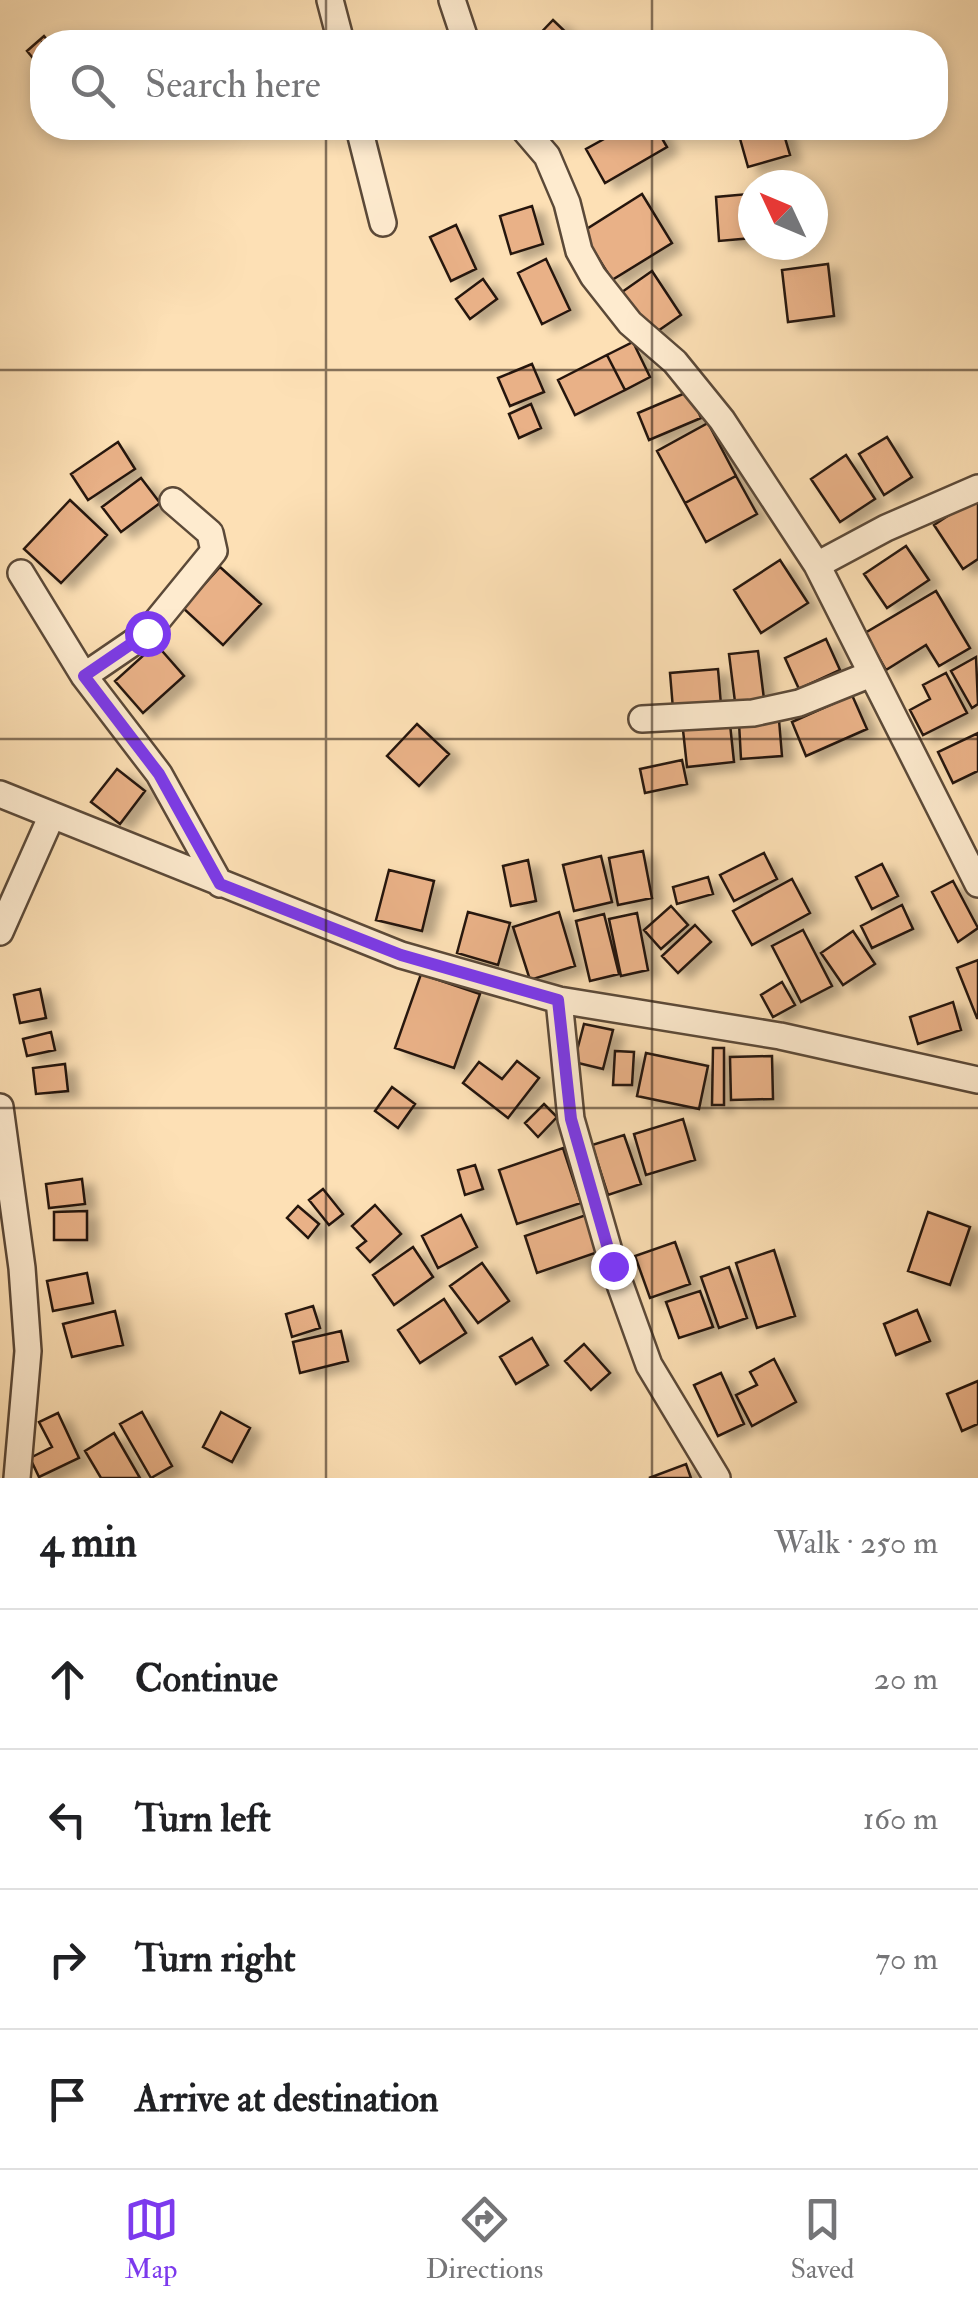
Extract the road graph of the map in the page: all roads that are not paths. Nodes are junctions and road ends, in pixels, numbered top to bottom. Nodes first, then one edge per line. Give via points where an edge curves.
1 (330, 0) edge
2 (452, 0) edge
3 (338, 30) edge
4 (462, 30) edge
5 (363, 140) edge
6 (533, 140) edge
7 (383, 223) dead end
8 (978, 488) edge
9 (173, 501) dead end
10 (817, 566) junction
11 (21, 574) dead end
12 (871, 674) junction
13 (84, 676) junction
14 (642, 719) dead end
15 (0, 794) edge
16 (52, 816) junction
17 (220, 884) junction
18 (978, 884) edge
19 (0, 932) edge
20 (558, 1000) junction
21 (978, 1080) edge
22 (0, 1107) edge
23 (17, 1478) edge
24 (717, 1478) edge

1 - 3 street
2 - 4 street
5 - 7 street
6 - 10 street via 546,156 593,276 722,420
8 - 10 street
9 - 13 street via 210,533 214,551 147,633
10 - 12 street
11 - 13 street
12 - 14 street via 799,704
12 - 18 street
13 - 17 street via 159,774
15 - 16 street
16 - 17 street
16 - 19 street
17 - 20 street via 401,955
20 - 21 street via 780,1036
20 - 24 street via 571,1119 613,1266 649,1365
22 - 23 street via 28,1352

